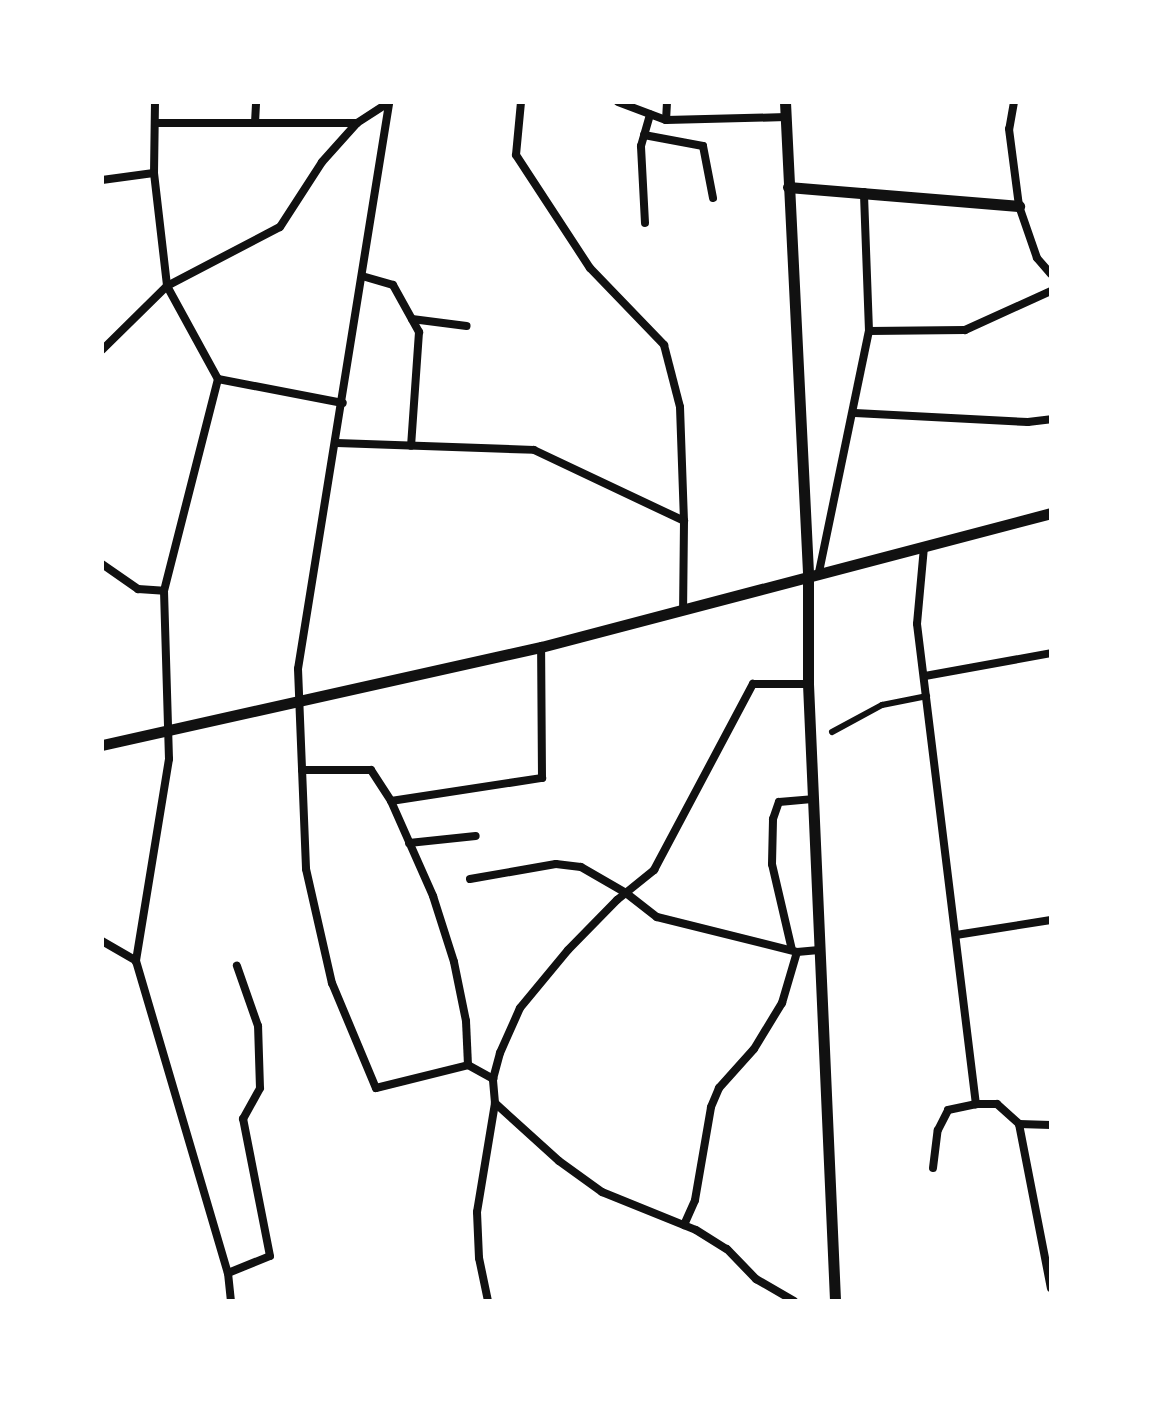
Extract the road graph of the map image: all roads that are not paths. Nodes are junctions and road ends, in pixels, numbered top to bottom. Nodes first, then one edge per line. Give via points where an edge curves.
1 (155, 102) edge
2 (256, 102) edge
3 (521, 102) edge
4 (618, 102) edge
5 (667, 102) edge
6 (785, 102) edge
7 (1014, 102) edge
8 (389, 103) edge
9 (650, 114) junction
10 (786, 117) junction
11 (666, 120) junction
12 (155, 123) junction
13 (255, 123) junction
14 (357, 123) junction
15 (644, 135) junction
16 (154, 173) junction
17 (102, 180) edge
18 (788, 187) junction
19 (864, 192) junction
20 (713, 198) dead end
21 (1019, 206) junction
22 (645, 223) dead end
23 (1051, 274) edge
24 (362, 276) junction
25 (167, 286) junction
26 (1051, 291) edge
27 (412, 319) junction
28 (467, 326) dead end
29 (869, 331) junction
30 (102, 350) edge
31 (218, 379) junction
32 (343, 403) junction
33 (855, 413) junction
34 (1051, 419) edge
35 (337, 443) junction
36 (411, 446) junction
37 (1051, 513) edge
38 (684, 521) junction
39 (924, 547) junction
40 (102, 564) edge
41 (814, 573) junction
42 (164, 591) junction
43 (683, 610) junction
44 (541, 647) junction
45 (1051, 653) edge
46 (925, 676) junction
47 (808, 684) junction
48 (927, 696) junction
49 (298, 701) junction
50 (167, 730) junction
51 (832, 732) dead end
52 (102, 745) edge
53 (302, 770) junction
54 (812, 799) junction
55 (391, 801) junction
56 (476, 836) dead end
57 (409, 843) junction
58 (470, 879) dead end
59 (626, 893) junction
60 (1051, 920) edge
61 (956, 935) junction
62 (102, 941) edge
63 (819, 950) junction
64 (795, 951) junction
65 (136, 961) junction
66 (237, 966) dead end
67 (468, 1065) junction
68 (493, 1079) junction
69 (495, 1103) junction
70 (976, 1104) junction
71 (1019, 1124) junction
72 (1051, 1125) edge
73 (933, 1168) dead end
74 (684, 1225) junction
75 (1047, 1248) edge
76 (228, 1273) junction
77 (1051, 1288) edge
78 (231, 1301) edge
79 (488, 1301) edge
80 (794, 1301) edge
81 (835, 1301) edge

1 - 12 street
2 - 13 street
3 - 38 street via 516,155 590,268 664,345 680,407
4 - 9 street
5 - 11 street
6 - 10 street
7 - 21 street via 1009,129
8 - 14 street
8 - 24 street
9 - 11 street
9 - 15 street
10 - 11 street
10 - 18 street
12 - 13 street
12 - 16 street
13 - 14 street
14 - 25 street via 322,162 280,227
15 - 20 street via 703,146
15 - 22 street
16 - 17 street
16 - 25 street
18 - 19 street
18 - 41 street
19 - 21 street
19 - 29 street
21 - 23 street via 1037,258
24 - 27 street via 393,285
24 - 32 street
25 - 30 street
25 - 31 street
26 - 29 street via 965,330
27 - 28 street
27 - 36 street via 419,332
29 - 33 street
31 - 32 street
31 - 42 street
32 - 35 street
33 - 34 street
33 - 41 street
35 - 36 street
35 - 49 street via 298,669
36 - 38 street via 534,450
37 - 39 street
38 - 43 street
39 - 41 street
39 - 46 street via 917,624
40 - 42 street via 138,589
41 - 43 street
41 - 47 street
42 - 50 street
43 - 44 street
44 - 49 street
44 - 55 street via 542,778
45 - 46 street
46 - 48 street
47 - 54 street
47 - 59 street via 753,684 654,870
48 - 51 street via 882,705
48 - 61 street
49 - 50 street
49 - 53 street
50 - 52 street
50 - 65 street via 169,759
53 - 55 street via 371,770
53 - 67 street via 306,869 332,983 376,1088
54 - 63 street
54 - 64 street via 779,802 773,819 772,864
55 - 57 street
56 - 57 street
57 - 67 street via 454,962
58 - 59 street via 556,864 581,867
59 - 64 street via 657,917
59 - 68 street via 568,950 520,1008
60 - 61 street
61 - 70 street
62 - 65 street
63 - 64 street
63 - 81 street
64 - 74 street via 782,1003 754,1049 719,1088 711,1107 701,1177
65 - 76 street
66 - 76 street via 258,1026 260,1088 243,1119 270,1256
67 - 68 street
68 - 69 street
69 - 74 street via 602,1192
69 - 79 street via 477,1212
70 - 71 street via 997,1104
70 - 73 street via 948,1110 938,1130
71 - 72 street
71 - 75 street
74 - 80 street via 727,1249 756,1279
75 - 77 street
76 - 78 street

